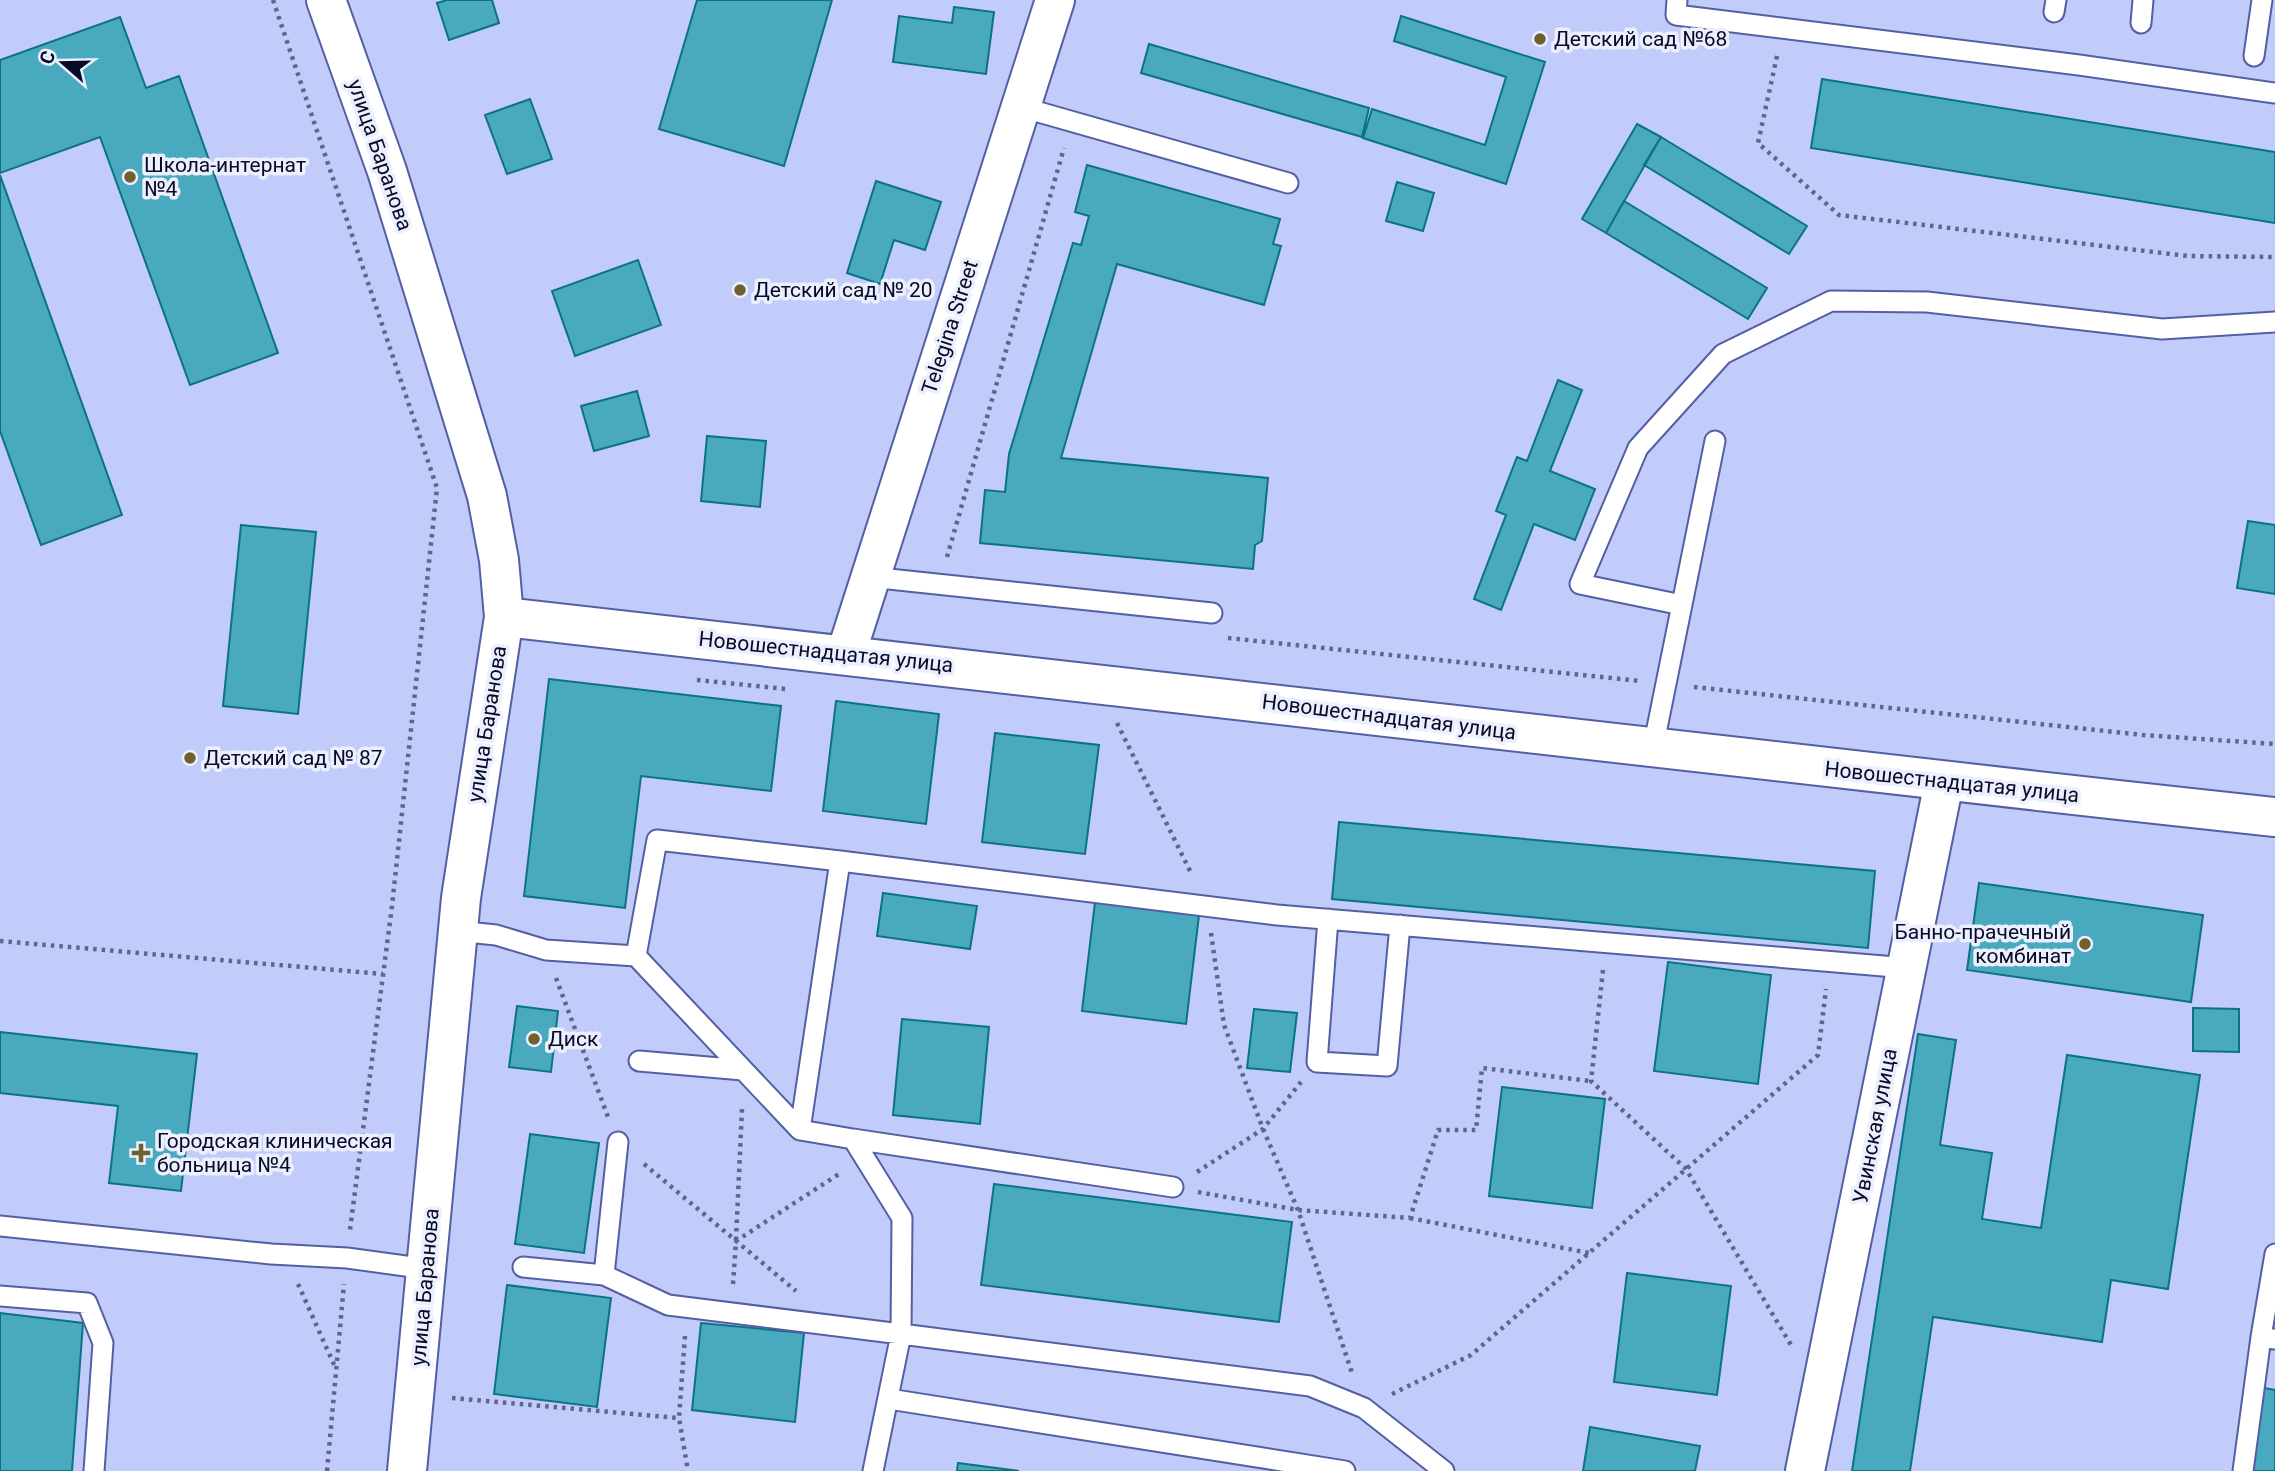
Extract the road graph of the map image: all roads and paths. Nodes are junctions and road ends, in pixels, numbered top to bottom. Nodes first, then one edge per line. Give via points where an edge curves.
1 (273, 0) edge
2 (326, 0) edge
3 (1055, 0) edge
4 (1677, 0) edge
5 (2143, 0) edge
6 (2262, 0) edge
7 (2141, 23) dead end
8 (1783, 28) junction
9 (2254, 56) dead end
10 (2275, 93) edge
11 (1021, 107) junction
12 (1066, 142) dead end
13 (1288, 183) dead end
14 (2275, 257) edge
15 (2275, 322) edge
16 (1714, 441) dead end
17 (870, 577) junction
18 (939, 584) junction
19 (1682, 605) junction
20 (1212, 613) dead end
21 (503, 617) junction
22 (846, 654) junction
23 (688, 679) dead end
24 (792, 690) dead end
25 (1104, 721) dead end
26 (1117, 722) junction
27 (1131, 724) dead end
28 (2143, 734) dead end
29 (2275, 744) edge
30 (1653, 748) junction
31 (1944, 782) junction
32 (2275, 817) edge
33 (840, 861) junction
34 (1207, 905) junction
35 (1328, 919) junction
36 (1400, 925) junction
37 (457, 932) junction
38 (0, 941) edge
39 (1606, 943) junction
40 (546, 950) junction
41 (636, 956) junction
42 (1830, 961) junction
43 (1907, 968) junction
44 (383, 974) junction
45 (639, 1061) dead end
46 (1317, 1062) junction
47 (743, 1070) junction
48 (1591, 1081) junction
49 (1263, 1129) junction
50 (800, 1130) junction
51 (853, 1139) junction
52 (618, 1142) junction
53 (864, 1157) junction
54 (1686, 1169) junction
55 (1173, 1187) junction
56 (1298, 1210) junction
57 (1410, 1217) junction
58 (0, 1226) edge
59 (736, 1241) junction
60 (1589, 1253) junction
61 (2275, 1254) edge
62 (284, 1255) junction
63 (346, 1258) junction
64 (523, 1267) dead end
65 (426, 1269) junction
66 (604, 1275) junction
67 (0, 1296) edge
68 (687, 1307) junction
69 (730, 1312) junction
70 (840, 1327) junction
71 (901, 1334) junction
72 (2268, 1338) edge
73 (337, 1369) junction
74 (1821, 1394) junction
75 (445, 1398) dead end
76 (889, 1399) junction
77 (1364, 1408) junction
78 (679, 1418) junction
79 (94, 1471) edge
80 (327, 1471) edge
81 (407, 1471) edge
82 (688, 1471) edge
83 (873, 1471) edge
84 (1345, 1471) edge
85 (1444, 1471) edge
86 (1805, 1471) edge
87 (2243, 1471) edge

1 - 44 path via 437,488
2 - 21 street, улица Баранова via 387,171 487,496 499,560
3 - 11 street, Telegina Street
4 - 8 lane via 1676,15
5 - 7 lane
6 - 9 lane
8 - 10 lane
8 - 14 path via 1758,143 1839,215 2188,256
11 - 13 lane
11 - 17 street, Telegina Street
12 - 18 path
15 - 19 lane via 2162,329 1927,302 1831,301 1723,354 1638,448 1580,584
16 - 19 lane
17 - 18 lane
17 - 22 street, Telegina Street
18 - 20 lane
19 - 30 lane
21 - 22 street, Новошестнадцатая улица
21 - 37 street, улица Баранова
22 - 30 street, Новошестнадцатая улица
23 - 24 path
25 - 26 path
26 - 27 path
26 - 34 path
28 - 29 path
30 - 31 street, Новошестнадцатая улица
31 - 32 street, Новошестнадцатая улица
31 - 43 street, Увинская улица
33 - 34 lane
33 - 41 lane via 657,840
33 - 50 lane
34 - 35 lane
34 - 49 path via 1224,1025
35 - 36 lane
35 - 46 lane
36 - 39 lane
36 - 46 lane via 1387,1066
37 - 40 lane via 496,935
37 - 65 street, улица Баранова
38 - 44 path
39 - 42 lane
39 - 48 path
40 - 41 lane
40 - 52 path
41 - 47 lane
42 - 43 lane
42 - 54 path via 1818,1055
43 - 74 street, Увинская улица
44 - 63 path
45 - 47 lane
46 - 49 path
47 - 50 lane
47 - 59 path
48 - 54 path
48 - 57 path via 1482,1069 1476,1130 1438,1130
49 - 55 path
49 - 56 path
50 - 51 lane
51 - 53 lane
51 - 55 lane
52 - 59 path
52 - 66 lane
53 - 59 path
53 - 71 lane via 902,1218
54 - 60 path
54 - 74 path
55 - 56 path
56 - 57 path
56 - 77 path
57 - 60 path
58 - 62 lane
59 - 69 path
59 - 70 path
60 - 77 path via 1471,1354
61 - 72 lane
62 - 63 lane
62 - 73 path
63 - 65 lane
63 - 73 path
64 - 66 lane
65 - 81 street, улица Баранова
66 - 68 lane via 668,1304
67 - 79 lane via 87,1303 103,1343
68 - 69 lane
68 - 78 path
69 - 70 lane
70 - 71 lane
71 - 76 lane
71 - 77 lane via 1310,1386
72 - 87 lane
73 - 80 path
74 - 86 street, Увинская улица
75 - 78 path
76 - 83 lane
76 - 84 lane
77 - 85 lane
78 - 82 path

